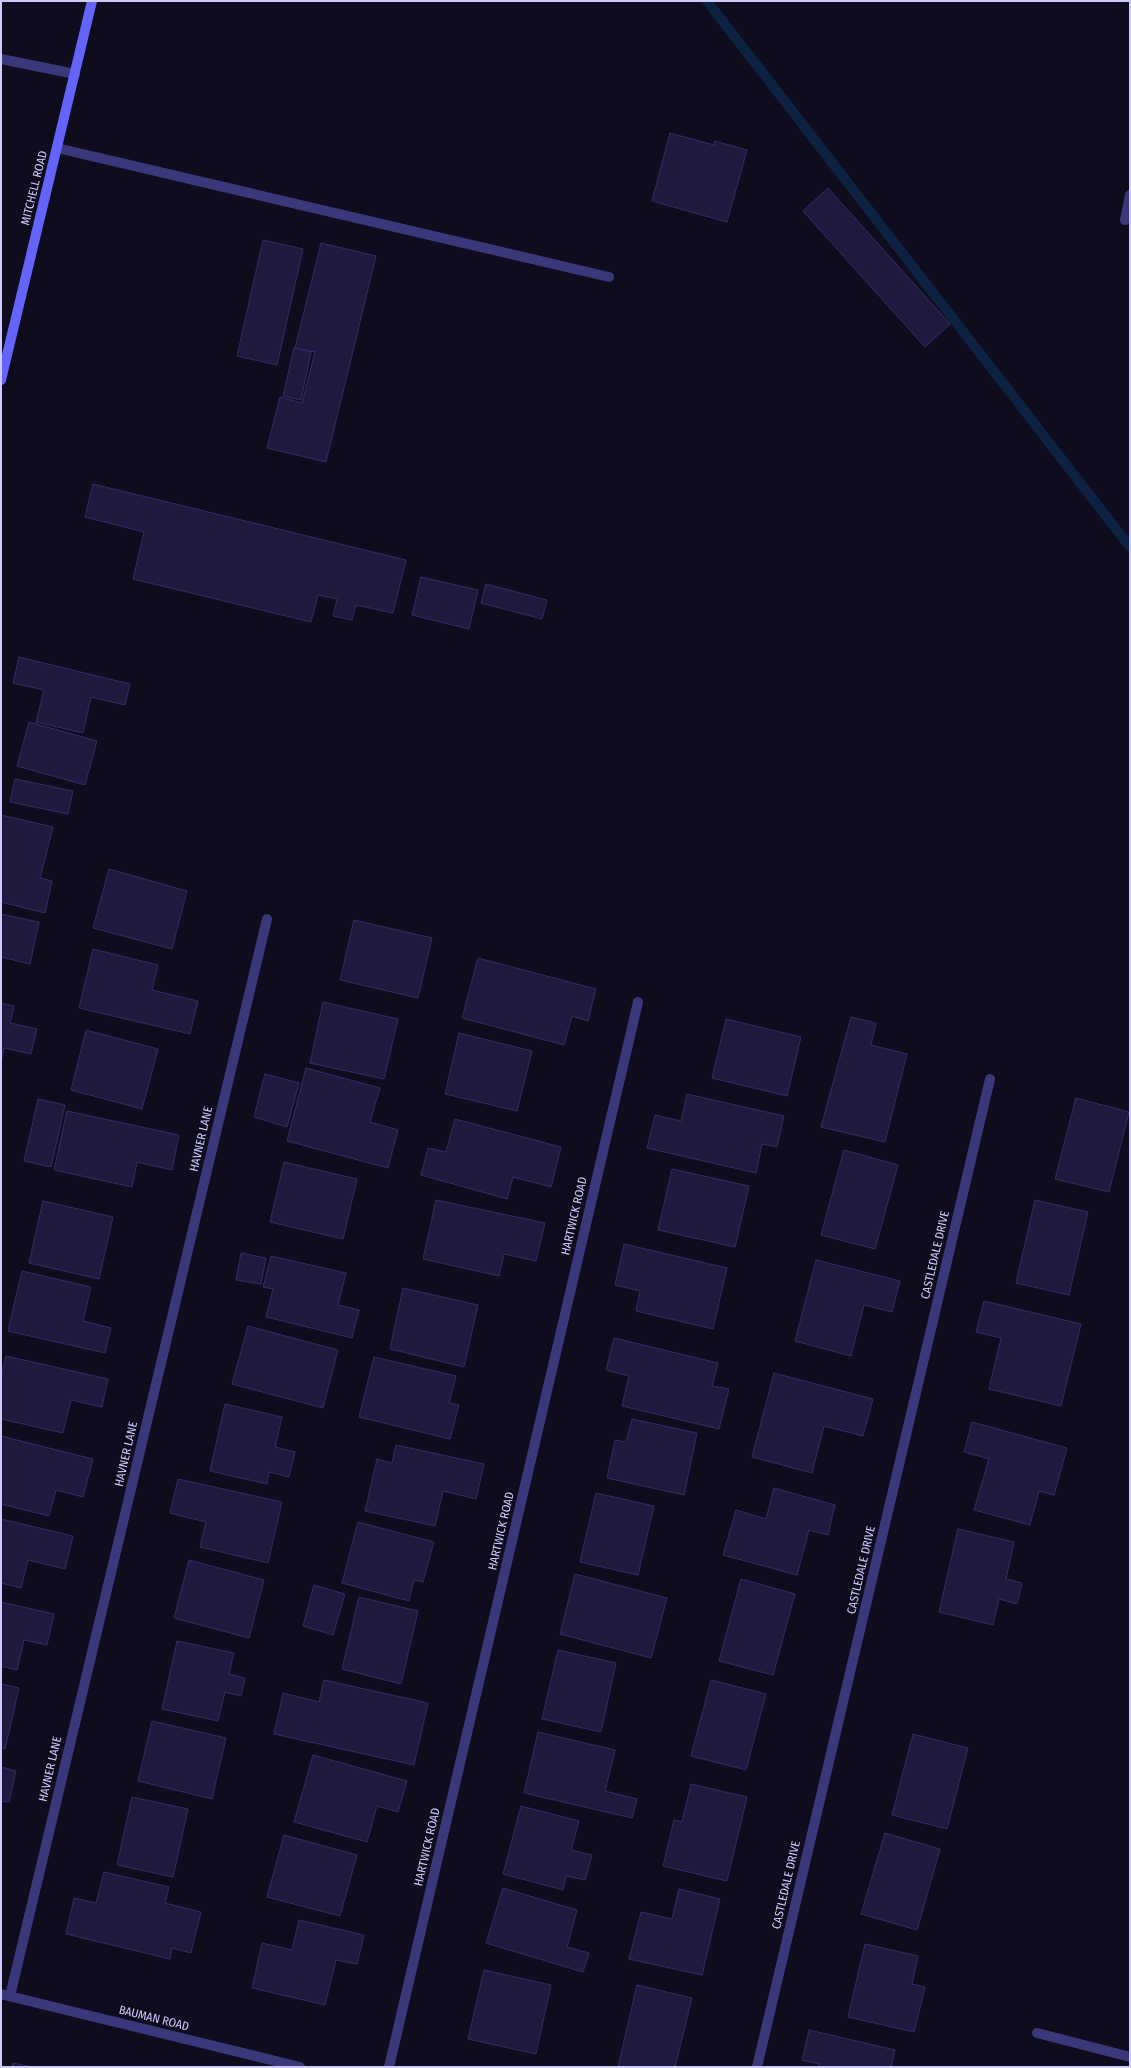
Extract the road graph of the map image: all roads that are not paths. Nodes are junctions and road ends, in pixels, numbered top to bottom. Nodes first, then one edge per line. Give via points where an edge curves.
1 (92, 1) edge
2 (1, 58) edge
3 (75, 74) junction
4 (57, 148) junction
5 (1130, 195) edge
6 (1125, 220) dead end
7 (609, 277) dead end
8 (1, 380) edge
9 (267, 919) dead end
10 (638, 1002) dead end
11 (990, 1079) dead end
12 (5, 1995) edge
13 (1037, 2033) dead end
14 (1130, 2057) edge
15 (300, 2067) edge
16 (389, 2067) edge
17 (757, 2067) edge

1 - 3 street, MITCHELL ROAD
2 - 3 street
3 - 4 street, MITCHELL ROAD
4 - 7 street
4 - 8 street, MITCHELL ROAD
5 - 6 street
9 - 12 street, HAVNER LANE
10 - 16 street, HARTWICK ROAD
11 - 17 street, CASTLEDALE DRIVE
12 - 15 street, BAUMAN ROAD
13 - 14 street

